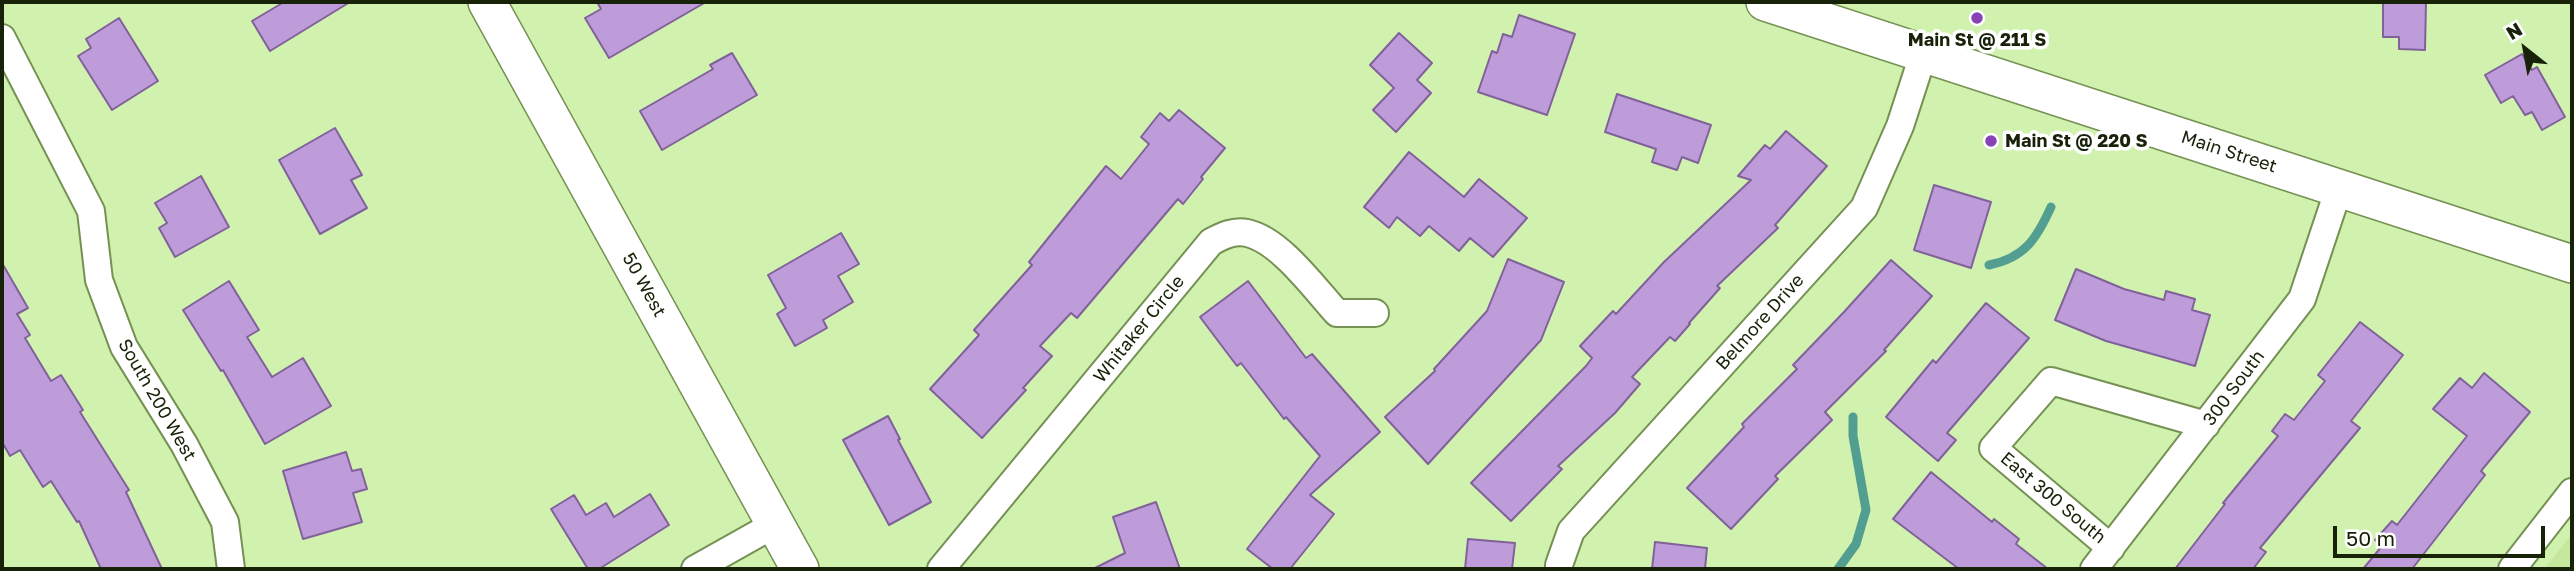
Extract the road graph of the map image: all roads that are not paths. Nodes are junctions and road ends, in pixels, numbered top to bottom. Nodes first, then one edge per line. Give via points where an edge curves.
1 (487, 2) edge
2 (1765, 2) edge
3 (2, 38) edge
4 (1924, 51) junction
5 (2339, 188) junction
6 (2572, 264) edge
7 (1375, 313) dead end
8 (2206, 425) junction
9 (2572, 492) edge
10 (777, 523) junction
11 (2111, 548) junction
12 (231, 569) edge
13 (695, 569) edge
14 (800, 569) edge
15 (941, 569) edge
16 (1559, 569) edge
17 (2094, 569) edge
18 (2512, 569) edge

1 - 10 main road, 50 West
2 - 4 main road, Main Street
3 - 12 street, South 200 West via 91,211 99,280 124,347 225,522
4 - 5 main road, Main Street
4 - 16 street, Belmore Drive via 1900,126 1864,208 1571,531
5 - 6 main road, Main Street
5 - 8 street, 300 South via 2302,299
7 - 15 street, Whitaker Circle via 1337,313 1265,240 1246,233 1228,234 1211,242
8 - 11 street, 300 South
8 - 11 street, East 300 South via 2051,381 1993,448
9 - 18 street
10 - 13 street
10 - 14 main road, 50 West
11 - 17 street, 300 South

